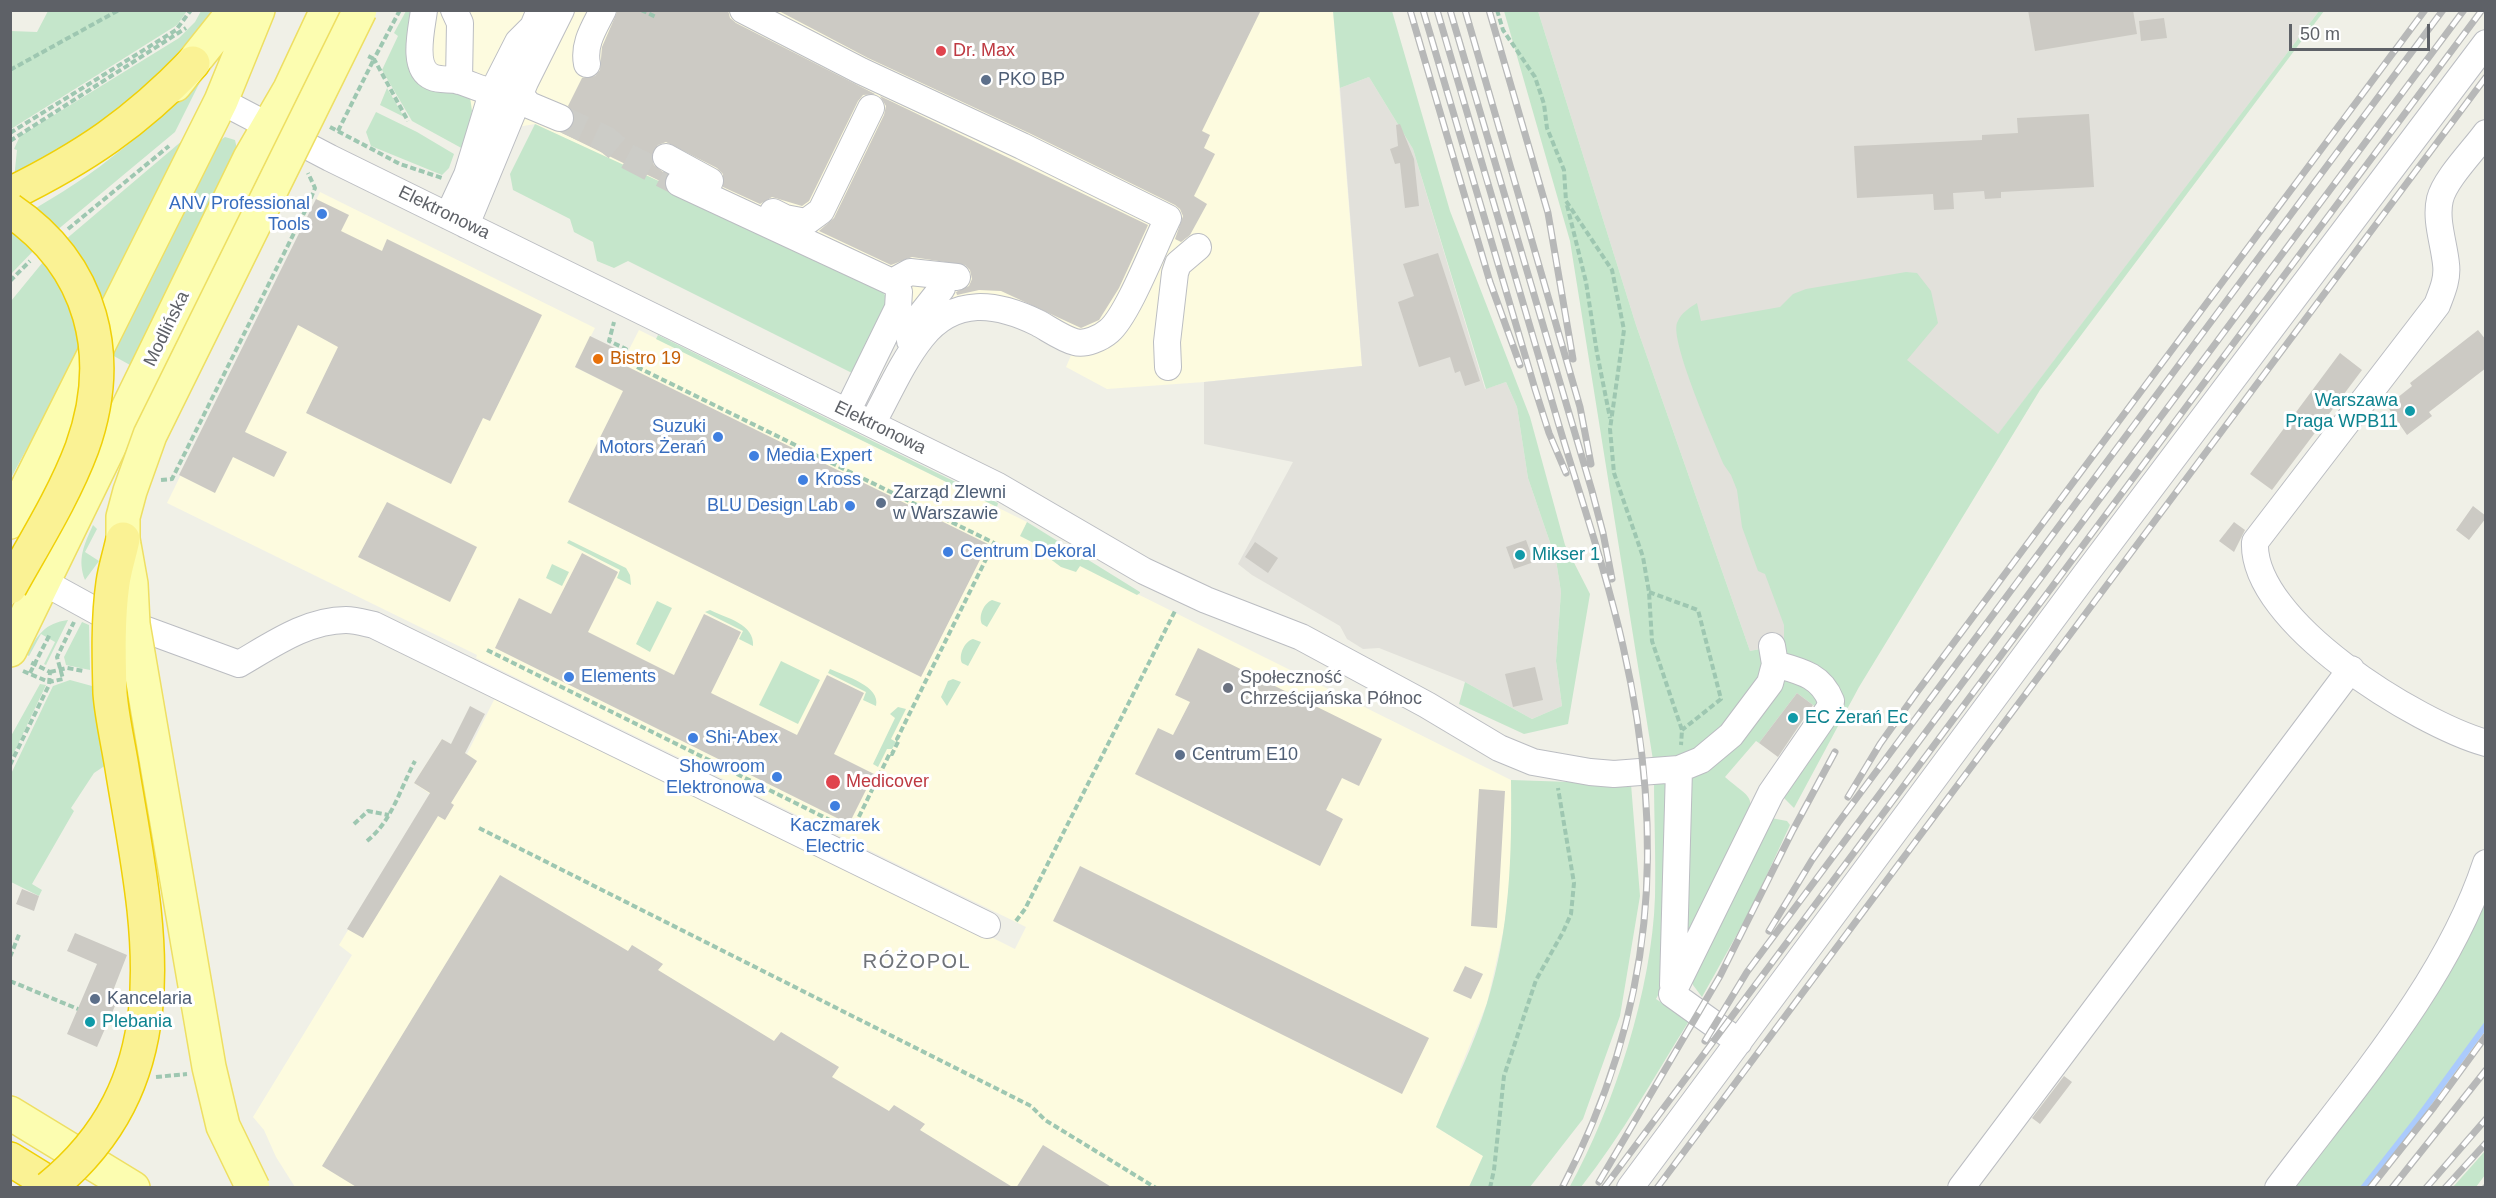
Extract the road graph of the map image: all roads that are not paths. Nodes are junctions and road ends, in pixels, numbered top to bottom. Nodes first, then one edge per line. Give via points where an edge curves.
1 (235, 10) edge
2 (258, 10) edge
3 (327, 10) edge
4 (360, 10) edge
5 (424, 10) edge
6 (435, 10) edge
7 (454, 10) edge
8 (561, 10) edge
9 (603, 10) edge
10 (743, 10) edge
11 (536, 19) edge
12 (2486, 43) edge
13 (193, 63) junction
14 (587, 64) dead end
15 (492, 86) junction
16 (221, 101) junction
17 (871, 108) dead end
18 (560, 118) tunnel mouth
19 (269, 124) junction
20 (2486, 133) edge
21 (666, 157) tunnel mouth
22 (679, 183) tunnel mouth
23 (10, 194) edge
24 (10, 211) edge
25 (457, 220) junction
26 (1198, 247) dead end
27 (899, 292) dead end
28 (924, 325) junction
29 (886, 333) junction
30 (1168, 367) dead end
31 (847, 412) junction
32 (872, 424) junction
33 (10, 522) edge
34 (123, 539) junction
35 (10, 563) edge
36 (44, 583) junction
37 (10, 586) edge
38 (23, 663) edge
39 (2351, 669) junction
40 (2486, 743) edge
41 (1678, 769) junction
42 (2486, 863) edge
43 (987, 926) dead end
44 (1672, 994) junction
45 (1739, 1042) junction
46 (10, 1113) edge
47 (10, 1159) edge
48 (49, 1188) edge
49 (57, 1188) edge
50 (133, 1188) edge
51 (253, 1188) edge
52 (1630, 1188) edge
53 (1961, 1188) edge
54 (2278, 1188) edge

1 - 13 main road
2 - 16 main road
3 - 19 main road, Modlińska
4 - 34 main road, bridge via 150,435 130,490 123,517
5 - 15 street via 420,58 423,69 430,76
6 - 15 street via 434,27
7 - 15 street
8 - 15 street
9 - 14 street via 588,40
10 - 28 street via 1168,218 1111,330 1092,340 1076,342 1000,307 967,308
11 - 15 street via 517,78
12 - 45 street
13 - 23 highway via 122,129 85,154
13 - 24 main road via 159,102 113,143 54,187
15 - 18 street
15 - 25 street
15 - 25 street
16 - 19 street, Elektronowa
16 - 33 main road
17 - 21 street via 821,211 806,222 785,218
19 - 25 street, Elektronowa
19 - 36 main road, Modlińska
20 - 39 street via 2440,198 2439,219 2447,266 2437,305 2255,542 2257,562 2279,604 2308,635
22 - 28 street via 892,282 910,272 950,283
24 - 37 highway, bridge via 45,237 72,272 88,309 96,356 92,406 82,447
25 - 31 street, Elektronowa
26 - 30 street via 1178,264 1175,273
27 - 29 street via 898,308
28 - 29 street
28 - 32 street
29 - 31 street
31 - 32 street, Elektronowa
32 - 41 street, Elektronowa via 998,486 1144,571 1301,637 1499,747 1544,764 1590,772
34 - 48 highway, bridge via 113,583 110,694 147,927 147,1006 140,1047 115,1110 76,1163
34 - 51 main road, bridge via 140,666 209,1067 223,1126
35 - 36 street
36 - 38 main road, Modlińska
36 - 43 street via 83,604 239,664 287,636 322,623 348,620 374,625
39 - 40 street via 2410,711
39 - 53 street
41 - 44 street
41 - 44 street via 1701,760 1731,735 1770,682 1773,655 1822,683 1831,701 1830,709 1771,793
42 - 54 street via 2454,938 2430,980
44 - 45 street
45 - 52 street
46 - 50 main road
47 - 49 highway

